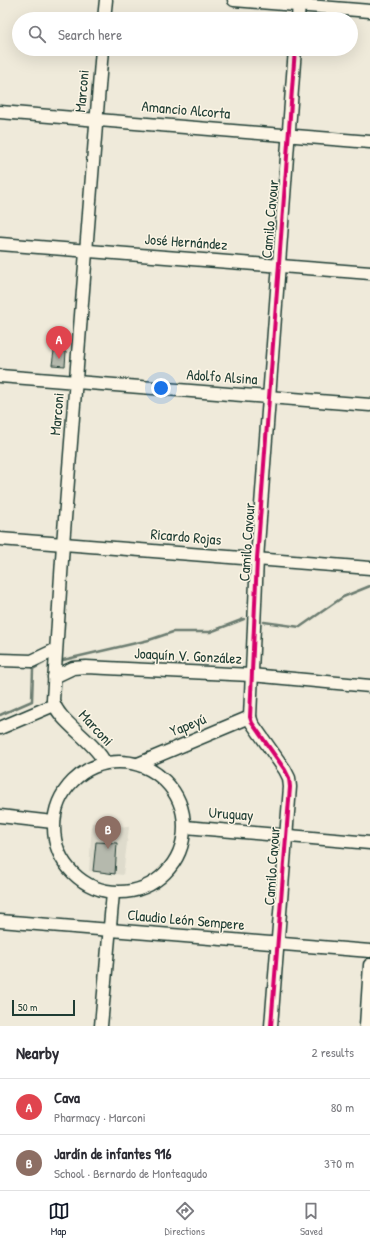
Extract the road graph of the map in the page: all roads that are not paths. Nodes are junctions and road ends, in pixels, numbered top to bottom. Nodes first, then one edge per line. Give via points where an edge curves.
1 (106, 0) edge
2 (234, 0) edge
3 (299, 3) edge
4 (370, 11) edge
5 (105, 12) edge
6 (101, 56) edge
7 (295, 56) edge
8 (0, 112) edge
9 (96, 119) junction
10 (289, 135) junction
11 (370, 142) edge
12 (0, 244) edge
13 (84, 251) junction
14 (279, 265) junction
15 (370, 273) edge
16 (0, 376) edge
17 (76, 382) junction
18 (270, 396) junction
19 (370, 405) edge
20 (0, 539) edge
21 (62, 544) junction
22 (257, 559) junction
23 (370, 568) edge
24 (55, 650) junction
25 (0, 660) edge
26 (251, 675) junction
27 (54, 677) junction
28 (370, 686) edge
29 (54, 705) junction
30 (250, 717) junction
31 (0, 728) edge
32 (105, 763) junction
33 (138, 764) junction
34 (0, 816) edge
35 (53, 822) junction
36 (185, 827) junction
37 (286, 835) junction
38 (370, 843) edge
39 (113, 893) junction
40 (0, 921) edge
41 (109, 930) junction
42 (278, 943) junction
43 (370, 951) edge
44 (370, 966) edge
45 (101, 1026) edge
46 (271, 1026) edge
47 (366, 1026) edge

1 - 5 street
2 - 3 street
3 - 4 street
6 - 9 street, Marconi
7 - 10 street, Camilo Cavour
8 - 9 street, Amancio Alcorta
9 - 10 street, Amancio Alcorta
9 - 13 street, Marconi
10 - 11 street, Amancio Alcorta
10 - 14 street, Camilo Cavour
12 - 13 street, José Hernández
13 - 14 street, José Hernández
13 - 17 street, Marconi
14 - 15 street, José Hernández
14 - 18 street, Camilo Cavour
16 - 17 street, Adolfo Alsina
17 - 18 street, Adolfo Alsina
17 - 21 street, Marconi
18 - 19 street, Adolfo Alsina
18 - 22 street, Camilo Cavour
20 - 21 street, Ricardo Rojas
21 - 22 street, Ricardo Rojas
21 - 24 street, Marconi
22 - 23 street, Ricardo Rojas
22 - 26 street, Camilo Cavour
24 - 25 street via 26,662
24 - 27 street, Marconi
26 - 27 street, Joaquín V. González via 86,667 73,668
26 - 28 street, Joaquín V. González
26 - 30 street, Camilo Cavour
27 - 29 street, Marconi
29 - 31 street
29 - 32 street, Marconi via 96,749
30 - 33 street, Yapeyú
30 - 37 street, Camilo Cavour via 289,778
32 - 33 street via 122,761
32 - 35 street via 93,766 77,776 65,789 57,805
33 - 36 street via 155,772 171,786 181,806
34 - 35 street
35 - 39 street via 55,843 64,862 77,878
36 - 37 street, Uruguay
36 - 39 street via 182,848 172,866 156,881 137,890
37 - 38 street, Uruguay
37 - 42 street, Camilo Cavour
39 - 41 street
40 - 41 street, Claudio León Sempere
41 - 42 street, Claudio León Sempere
41 - 45 street
42 - 43 street, Claudio León Sempere
42 - 46 street, Camilo Cavour
44 - 47 street

